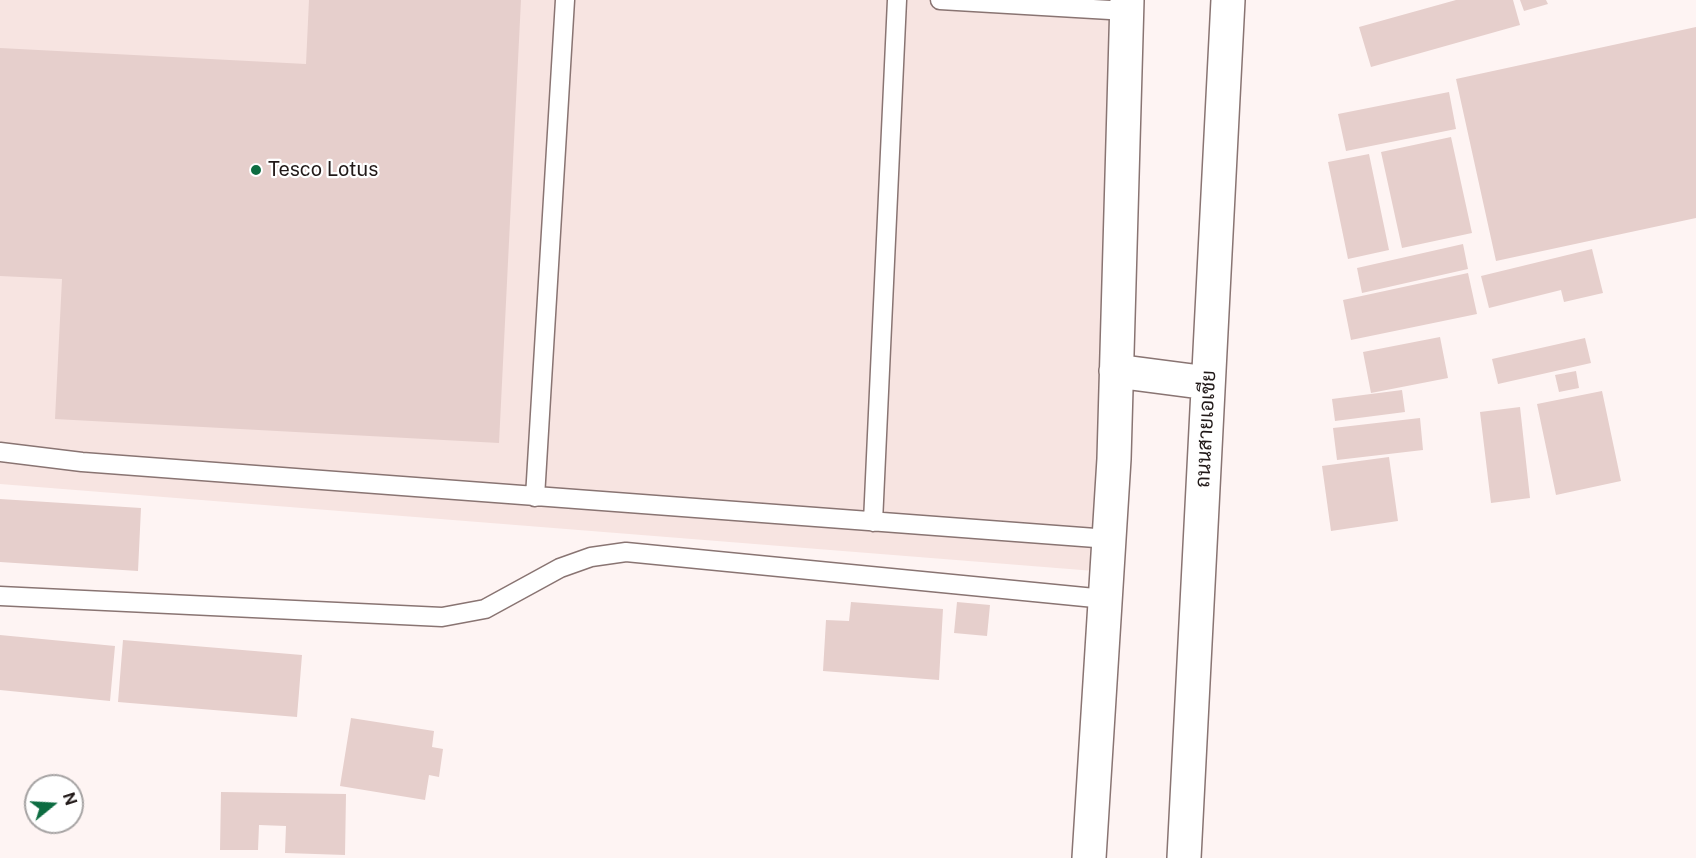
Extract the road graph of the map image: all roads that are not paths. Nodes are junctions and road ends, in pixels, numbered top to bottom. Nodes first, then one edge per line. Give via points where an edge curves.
1 (565, 0) edge
2 (897, 0) edge
3 (940, 0) edge
4 (1228, 0) edge
5 (1127, 6) edge
6 (1116, 371) junction
7 (1208, 383) junction
8 (0, 452) edge
9 (535, 497) junction
10 (873, 522) junction
11 (1109, 539) junction
12 (0, 596) edge
13 (1105, 599) junction
14 (1089, 858) edge
15 (1184, 858) edge

1 - 9 lane
2 - 10 lane
3 - 5 lane
4 - 7 highway, ถนนสายเอเชีย
5 - 6 highway
6 - 7 highway
6 - 11 highway
7 - 15 highway, ถนนสายเอเชีย
8 - 9 lane via 82,462
9 - 10 lane
10 - 11 lane
11 - 13 highway
12 - 13 lane via 442,617 485,609 560,568 591,556 626,552
13 - 14 highway

